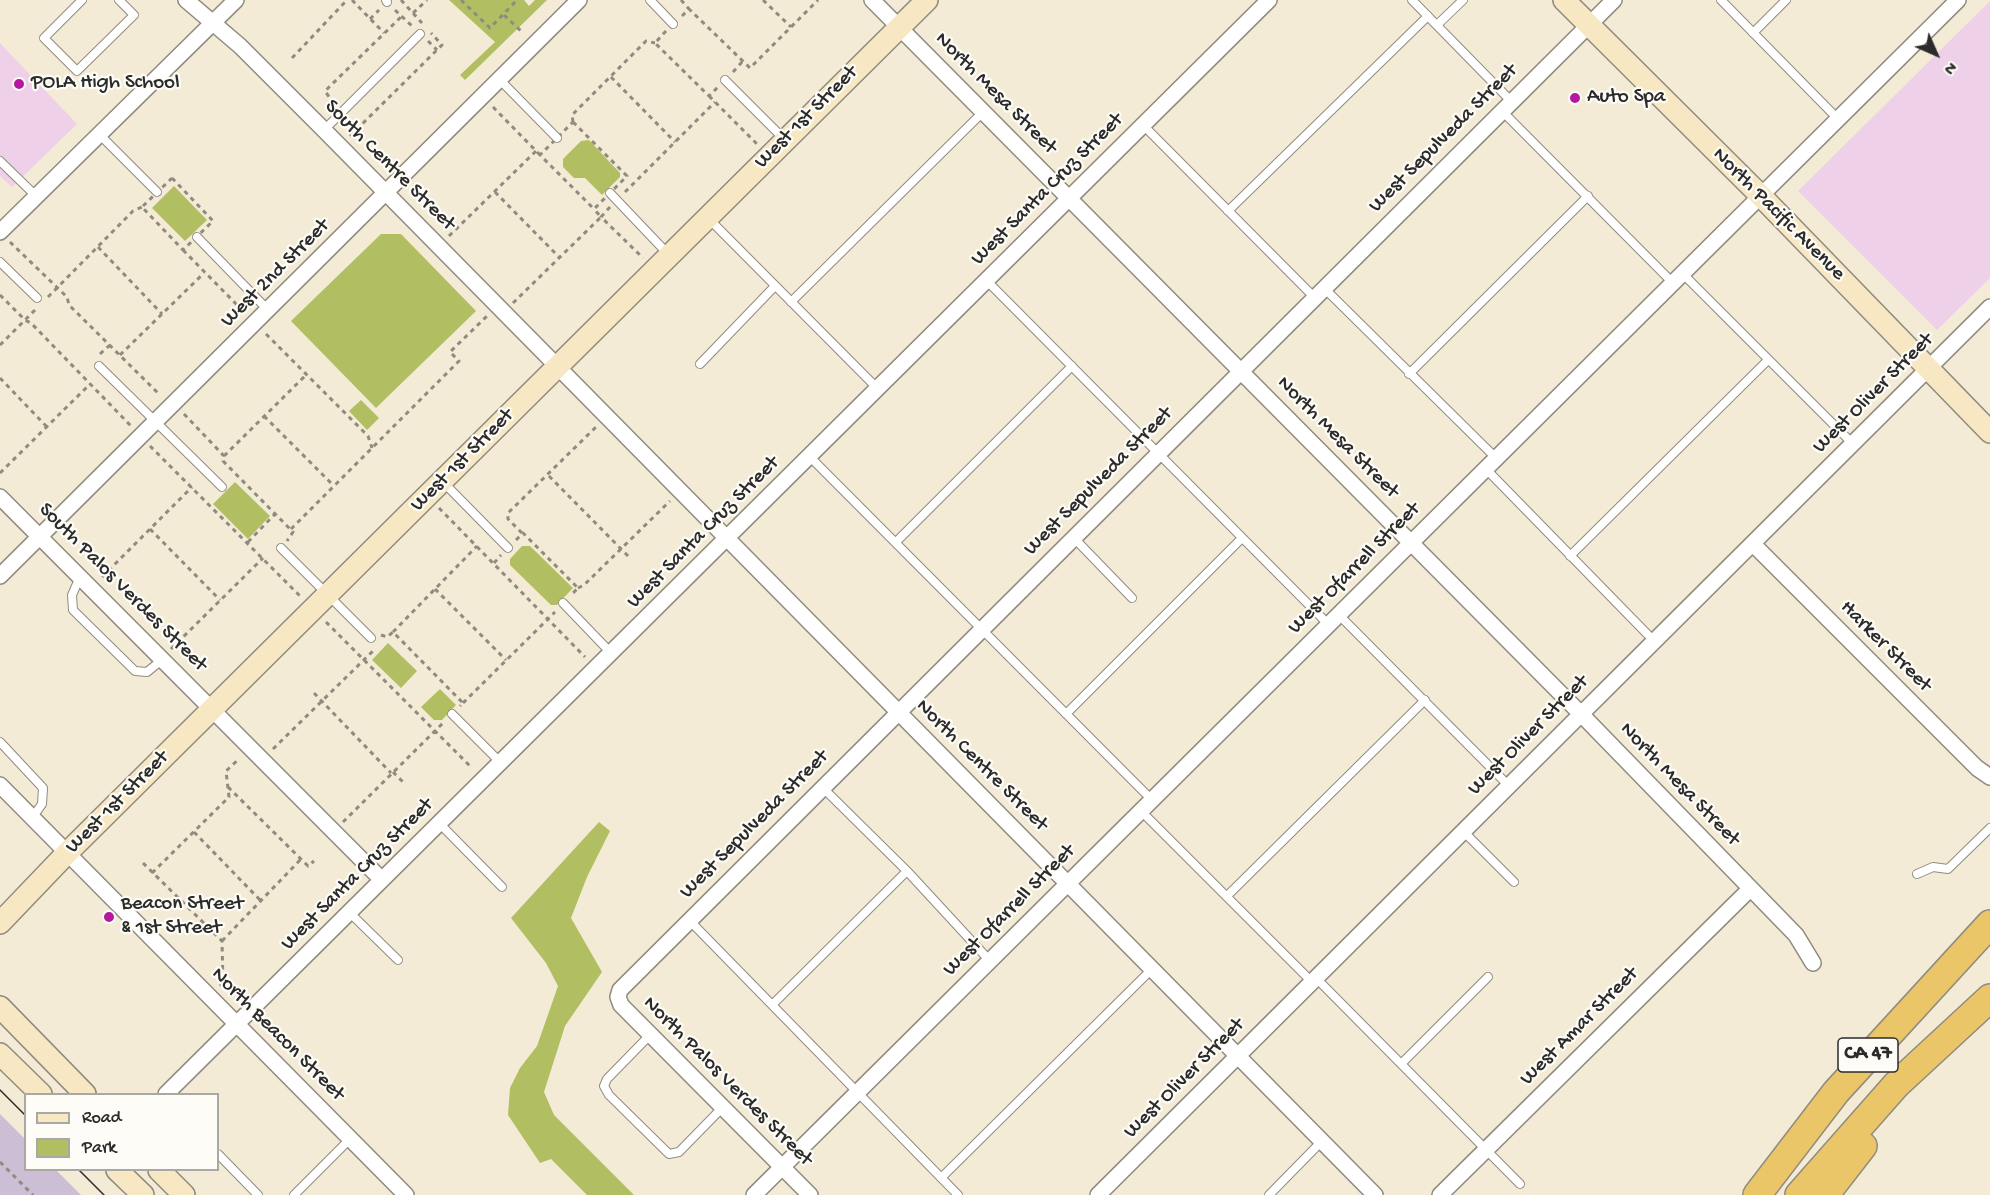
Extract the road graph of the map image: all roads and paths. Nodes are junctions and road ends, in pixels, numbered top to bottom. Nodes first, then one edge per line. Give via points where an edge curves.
1 (82, 0) edge
2 (119, 0) edge
3 (186, 0) edge
4 (236, 0) edge
5 (347, 0) edge
6 (352, 0) edge
7 (427, 0) edge
8 (461, 0) edge
9 (517, 0) edge
10 (579, 0) edge
11 (650, 0) edge
12 (681, 0) edge
13 (689, 0) edge
14 (763, 0) edge
15 (818, 0) edge
16 (872, 0) edge
17 (927, 0) edge
18 (1269, 0) edge
19 (1412, 0) edge
20 (1462, 0) edge
21 (1564, 0) edge
22 (1614, 0) edge
23 (1721, 0) edge
24 (1786, 0) edge
25 (1958, 0) edge
26 (685, 4) junction
27 (689, 9) junction
28 (413, 14) dead end
29 (504, 15) junction
30 (402, 16) dead end
31 (1428, 16) junction
32 (212, 24) junction
33 (673, 24) junction
34 (1437, 25) junction
35 (1589, 25) junction
36 (791, 27) junction
37 (899, 27) junction
38 (521, 31) dead end
39 (384, 33) junction
40 (1754, 33) junction
41 (420, 34) dead end
42 (655, 43) junction
43 (442, 45) dead end
44 (292, 58) dead end
45 (742, 62) junction
46 (611, 77) junction
47 (500, 79) junction
48 (725, 80) junction
49 (709, 96) junction
50 (482, 97) junction
51 (715, 102) junction
52 (1507, 106) junction
53 (983, 112) junction
54 (1838, 119) junction
55 (573, 122) junction
56 (320, 125) junction
57 (1143, 125) junction
58 (99, 134) junction
59 (557, 138) junction
60 (784, 139) junction
61 (675, 142) junction
62 (340, 146) junction
63 (536, 151) junction
64 (540, 155) junction
65 (768, 155) junction
66 (0, 160) edge
67 (157, 192) junction
68 (495, 192) junction
69 (387, 194) junction
70 (36, 196) junction
71 (614, 196) junction
72 (1588, 196) junction
73 (1761, 196) junction
74 (1070, 199) junction
75 (142, 207) junction
76 (594, 209) junction
77 (1228, 211) junction
78 (601, 217) junction
79 (708, 217) junction
80 (4, 236) edge
81 (197, 237) junction
82 (439, 246) junction
83 (98, 247) junction
84 (183, 250) junction
85 (560, 257) junction
86 (0, 262) edge
87 (662, 262) junction
88 (204, 273) junction
89 (1677, 277) junction
90 (987, 281) junction
91 (775, 285) junction
92 (56, 289) junction
93 (1319, 293) junction
94 (0, 295) edge
95 (37, 298) dead end
96 (791, 302) junction
97 (1990, 307) edge
98 (501, 309) junction
99 (269, 311) junction
100 (162, 314) junction
101 (25, 320) junction
102 (256, 324) junction
103 (0, 345) edge
104 (120, 355) junction
105 (1768, 360) junction
106 (700, 363) dead end
107 (99, 366) dead end
108 (1072, 366) junction
109 (557, 367) junction
110 (1929, 369) junction
111 (1241, 371) junction
112 (307, 374) junction
113 (1409, 374) junction
114 (0, 378) edge
115 (90, 384) junction
116 (878, 389) junction
117 (173, 405) junction
118 (264, 416) junction
119 (606, 417) junction
120 (157, 421) junction
121 (47, 427) junction
122 (1990, 432) edge
123 (141, 437) junction
124 (1853, 444) junction
125 (372, 448) junction
126 (1159, 452) junction
127 (224, 456) junction
128 (810, 456) junction
129 (1490, 463) junction
130 (0, 474) edge
131 (549, 475) junction
132 (442, 480) junction
133 (334, 486) junction
134 (192, 487) junction
135 (222, 487) dead end
136 (680, 491) junction
137 (427, 496) junction
138 (0, 497) edge
139 (276, 514) junction
140 (150, 529) junction
141 (291, 530) junction
142 (523, 533) junction
143 (40, 537) junction
144 (1073, 537) junction
145 (1242, 538) junction
146 (727, 539) junction
147 (248, 542) junction
148 (896, 542) junction
149 (1412, 542) junction
150 (1753, 544) junction
151 (477, 546) junction
152 (508, 548) junction
153 (281, 549) joint
154 (621, 549) junction
155 (1570, 556) junction
156 (263, 558) junction
157 (630, 558) dead end
158 (494, 563) junction
159 (0, 576) edge
160 (85, 583) junction
161 (578, 588) junction
162 (435, 589) junction
163 (1132, 598) dead end
164 (220, 600) junction
165 (321, 602) junction
166 (563, 603) junction
167 (548, 619) junction
168 (1334, 620) junction
169 (980, 629) junction
170 (393, 632) junction
171 (387, 637) junction
172 (371, 639) joint
173 (1655, 642) junction
174 (612, 654) junction
175 (162, 659) junction
176 (364, 660) junction
177 (506, 660) junction
178 (597, 669) junction
179 (314, 693) dead end
180 (1425, 700) junction
181 (322, 701) junction
182 (463, 703) junction
183 (213, 709) junction
184 (897, 712) junction
185 (452, 714) junction
186 (1066, 714) junction
187 (1581, 714) junction
188 (435, 731) junction
189 (0, 742) edge
190 (251, 747) junction
191 (263, 759) junction
192 (501, 763) junction
193 (392, 772) junction
194 (1990, 777) edge
195 (484, 780) junction
196 (404, 783) dead end
197 (0, 785) edge
198 (1509, 786) junction
199 (228, 787) junction
200 (823, 788) junction
201 (1152, 800) junction
202 (1141, 812) junction
203 (32, 818) junction
204 (440, 824) junction
205 (1990, 828) edge
206 (1464, 831) junction
207 (194, 832) junction
208 (334, 832) junction
209 (67, 853) junction
210 (301, 859) junction
211 (314, 861) dead end
212 (143, 863) dead end
213 (907, 871) junction
214 (152, 873) junction
215 (1917, 874) dead end
216 (382, 880) junction
217 (1514, 882) dead end
218 (1068, 883) junction
219 (502, 887) dead end
220 (1750, 889) junction
221 (1227, 896) junction
222 (261, 900) junction
223 (350, 913) junction
224 (689, 920) junction
225 (0, 923) edge
226 (1990, 924) edge
227 (222, 941) junction
228 (398, 960) dead end
229 (990, 961) junction
230 (1813, 963) dead end
231 (1152, 969) junction
232 (1488, 977) dead end
233 (1314, 980) junction
234 (210, 997) junction
235 (618, 997) joint
236 (1990, 998) edge
237 (773, 1004) junction
238 (0, 1007) edge
239 (1990, 1015) edge
240 (237, 1024) junction
241 (650, 1035) junction
242 (0, 1054) edge
243 (1238, 1056) junction
244 (1402, 1063) junction
245 (39, 1093) edge
246 (83, 1093) edge
247 (168, 1093) edge
248 (857, 1093) junction
249 (722, 1108) junction
250 (350, 1139) junction
251 (1322, 1141) junction
252 (1486, 1149) junction
253 (219, 1155) edge
254 (0, 1162) edge
255 (783, 1167) junction
256 (118, 1171) edge
257 (160, 1171) edge
258 (941, 1178) junction
259 (1520, 1184) dead end
260 (953, 1193) edge
261 (33, 1195) edge
262 (143, 1195) edge
263 (184, 1195) edge
264 (258, 1195) edge
265 (294, 1195) edge
266 (406, 1195) edge
267 (754, 1195) edge
268 (810, 1195) edge
269 (1098, 1195) edge
270 (1269, 1195) edge
271 (1375, 1195) edge
272 (1440, 1195) edge
273 (1757, 1195) edge
274 (1798, 1195) edge
275 (1826, 1195) edge

1 - 2 lane via 44,38 77,71 134,15
3 - 32 street, South Centre Street
4 - 32 street
5 - 44 path
6 - 39 path
7 - 28 path
8 - 29 path via 490,28
9 - 29 path
10 - 47 street, West 2nd Street
11 - 33 lane
12 - 26 path
13 - 26 path
14 - 36 path
15 - 36 path
16 - 37 street, North Mesa Street
17 - 37 street, West 1st Street
18 - 57 street, West Santa Cruz Street
19 - 31 lane
20 - 34 lane
21 - 35 street, North Pacific Avenue
22 - 35 street, West Sepulveda Street
23 - 40 lane
24 - 40 lane
25 - 54 street, West Ofarrell Street
26 - 27 path
27 - 33 path
27 - 45 path
29 - 38 path
30 - 39 path
31 - 34 lane
31 - 77 lane
32 - 56 street, South Centre Street via 240,46
32 - 58 street
33 - 42 path
34 - 52 lane
35 - 52 street, West Sepulveda Street
35 - 73 street, North Pacific Avenue
36 - 45 path via 750,68
37 - 53 street, North Mesa Street
37 - 60 street, West 1st Street
39 - 56 path via 325,91 335,103
40 - 54 lane
41 - 56 lane
42 - 46 path via 646,41
42 - 49 path
43 - 62 path
45 - 48 path
46 - 55 path via 572,115
46 - 61 path
47 - 50 street, West 2nd Street
47 - 59 lane
48 - 49 path
48 - 60 lane
49 - 51 path
50 - 63 path
50 - 69 street, West 2nd Street
51 - 61 path
51 - 65 path
52 - 72 lane
52 - 93 street, West Sepulveda Street
53 - 74 street, North Mesa Street
53 - 96 lane
54 - 73 street, West Ofarrell Street
55 - 59 path
55 - 71 path via 627,176
56 - 62 street, South Centre Street
57 - 74 street, West Santa Cruz Street
57 - 77 lane
58 - 67 lane
58 - 70 street
59 - 64 path
60 - 65 street, West 1st Street
61 - 71 path
62 - 69 street, South Centre Street
63 - 64 path
63 - 68 path
64 - 76 path
65 - 79 street, West 1st Street
66 - 70 lane
67 - 75 path
67 - 81 path via 172,178 213,221
68 - 82 path
68 - 85 path
69 - 82 street, South Centre Street
69 - 99 street, West 2nd Street
70 - 80 street
71 - 76 path
71 - 78 path
71 - 87 lane
72 - 89 lane
72 - 113 lane
73 - 89 street, West Ofarrell Street
73 - 110 street, North Pacific Avenue
74 - 90 street, West Santa Cruz Street
74 - 111 street, North Mesa Street
75 - 83 path
75 - 84 path
76 - 78 path
77 - 93 lane
78 - 85 path
78 - 87 path
79 - 87 street, West 1st Street
79 - 91 lane
80 - 92 path
81 - 84 path
81 - 99 lane
82 - 98 street, South Centre Street
83 - 92 path
83 - 100 path
84 - 88 path
85 - 98 path
86 - 95 lane
87 - 109 street, West 1st Street
88 - 100 path
88 - 102 path
89 - 105 lane
89 - 129 street, West Ofarrell Street
90 - 108 lane
90 - 116 street, West Santa Cruz Street
91 - 96 lane
91 - 106 lane
92 - 101 path
92 - 104 path via 68,297 69,305
93 - 111 street, West Sepulveda Street
93 - 113 lane
94 - 101 path
96 - 116 lane
97 - 110 street, West Oliver Street
98 - 109 street, South Centre Street
98 - 125 path via 450,352 459,361
99 - 102 street, West 2nd Street
100 - 104 path
101 - 103 path
101 - 115 path
102 - 112 path
102 - 117 street, West 2nd Street
104 - 117 path
105 - 124 lane
105 - 155 lane
107 - 120 lane
108 - 126 lane
108 - 148 lane
109 - 119 street, North Centre Street
109 - 132 street, West 1st Street
110 - 122 street, North Pacific Avenue
110 - 124 street, West Oliver Street
111 - 126 street, West Sepulveda Street
111 - 149 street, North Mesa Street
112 - 118 path
112 - 125 path via 368,436
113 - 129 lane
114 - 121 path
115 - 121 path
115 - 123 path
116 - 128 street, West Santa Cruz Street
117 - 120 street, West 2nd Street
117 - 127 path
118 - 127 path
118 - 133 path
119 - 131 path
119 - 136 street, North Centre Street
120 - 123 street, West 2nd Street
120 - 135 lane
121 - 130 path
123 - 134 path
123 - 143 street, West 2nd Street
124 - 150 street, West Oliver Street
125 - 133 path
126 - 144 street, West Sepulveda Street
126 - 145 lane
127 - 139 path via 223,460
128 - 146 street, West Santa Cruz Street
128 - 148 lane
129 - 149 street, West Ofarrell Street
129 - 155 lane
131 - 142 path via 508,513 508,519
131 - 154 path
132 - 137 street, West 1st Street
132 - 152 lane
133 - 141 path
134 - 140 path
134 - 147 path
136 - 146 street, North Centre Street
136 - 154 path
137 - 151 path
137 - 165 street, West 1st Street
138 - 143 street, South Palos Verdes Street
139 - 141 path
139 - 147 path
140 - 160 path
140 - 164 path
141 - 153 path
142 - 152 path
142 - 161 path
143 - 159 street, West 2nd Street
143 - 160 street, South Palos Verdes Street
144 - 163 lane
144 - 169 street, West Sepulveda Street
145 - 168 lane
145 - 186 lane
146 - 174 street, West Santa Cruz Street
146 - 184 street, North Centre Street
147 - 156 path
148 - 169 lane
149 - 168 street, West Ofarrell Street
149 - 187 street, North Mesa Street
150 - 173 street, West Oliver Street
150 - 194 street, Harker Street
151 - 158 path
151 - 162 path
152 - 158 path
153 - 165 lane
154 - 157 path
154 - 161 path
155 - 173 lane
156 - 164 path
156 - 165 path
158 - 167 path
160 - 175 street, South Palos Verdes Street
160 - 175 lane via 72,595 73,610 119,656 141,672 147,672
161 - 166 path
162 - 170 path
162 - 177 path
164 - 175 path
165 - 172 lane
165 - 176 path
165 - 183 street, West 1st Street
166 - 167 path
166 - 174 lane
167 - 177 path
167 - 178 path
168 - 180 lane
168 - 201 street, West Ofarrell Street
169 - 184 street, West Sepulveda Street
169 - 186 lane
170 - 171 path
170 - 182 path
171 - 172 path via 383,634
171 - 176 path
173 - 187 street, West Oliver Street
174 - 178 street, West Santa Cruz Street
175 - 183 street, South Palos Verdes Street
176 - 181 path
176 - 188 path
177 - 182 path
178 - 192 street, West Santa Cruz Street
179 - 181 path
180 - 198 lane
180 - 221 lane
181 - 191 path
181 - 193 path
182 - 185 path
183 - 190 street
183 - 209 street, West 1st Street
184 - 200 street, West Sepulveda Street
184 - 218 street, North Centre Street
185 - 188 path
185 - 192 lane
186 - 201 lane
187 - 198 street, West Oliver Street
187 - 220 street, North Mesa Street
188 - 193 path
188 - 195 path
189 - 203 lane via 44,788 42,804
190 - 191 street
190 - 199 path via 226,771
191 - 208 street
192 - 195 street, West Santa Cruz Street
193 - 196 path
193 - 208 path
195 - 204 street, West Santa Cruz Street
197 - 203 street, North Beacon Street
198 - 206 street, West Oliver Street
199 - 207 path via 229,797
199 - 210 path
200 - 213 lane
200 - 224 street, West Sepulveda Street
201 - 202 street, West Ofarrell Street
202 - 218 street, West Ofarrell Street
202 - 221 lane
203 - 209 street, North Beacon Street
204 - 216 street, West Santa Cruz Street
204 - 219 lane
205 - 215 lane via 1948,869 1933,867
206 - 217 lane
206 - 233 street, West Oliver Street
207 - 214 path
207 - 222 path
208 - 216 street
209 - 225 street, West 1st Street
209 - 234 street, North Beacon Street
210 - 211 path via 308,866
210 - 222 path
212 - 214 path
213 - 229 lane
213 - 237 lane
214 - 227 path
216 - 223 street, West Santa Cruz Street
218 - 229 street, West Ofarrell Street
218 - 231 street, North Centre Street
220 - 230 street, North Mesa Street via 1796,935
220 - 252 street, West Amar Street
221 - 233 lane
222 - 227 path
223 - 228 lane
223 - 240 street, West Santa Cruz Street
224 - 235 street, West Sepulveda Street via 620,990
224 - 237 lane
226 - 273 highway, CA 47 via 1836,1092
227 - 234 path via 223,983
229 - 248 street, West Ofarrell Street
231 - 243 street, North Centre Street
231 - 258 lane
232 - 244 lane
233 - 243 street, West Oliver Street
233 - 244 lane
234 - 240 street, North Beacon Street
235 - 241 street, North Palos Verdes Street
236 - 274 highway, CA 47 via 1896,1085
237 - 248 lane
238 - 246 street
239 - 275 highway via 1896,1107
240 - 247 street, West Santa Cruz Street
240 - 250 street, North Beacon Street
241 - 249 street, North Palos Verdes Street
241 - 249 lane via 607,1079 604,1086 609,1095 669,1154 679,1152
242 - 245 street
243 - 251 street, North Centre Street
243 - 269 street, West Oliver Street
244 - 252 lane
248 - 255 street, West Ofarrell Street
248 - 258 lane
249 - 255 street, North Palos Verdes Street
250 - 265 lane
250 - 266 street, North Beacon Street
251 - 270 lane
251 - 271 street, North Centre Street
252 - 259 lane
252 - 272 street, West Amar Street
253 - 264 lane
254 - 261 path
255 - 267 street, West Ofarrell Street
255 - 268 street, North Palos Verdes Street
256 - 262 street
257 - 263 street
258 - 260 lane

